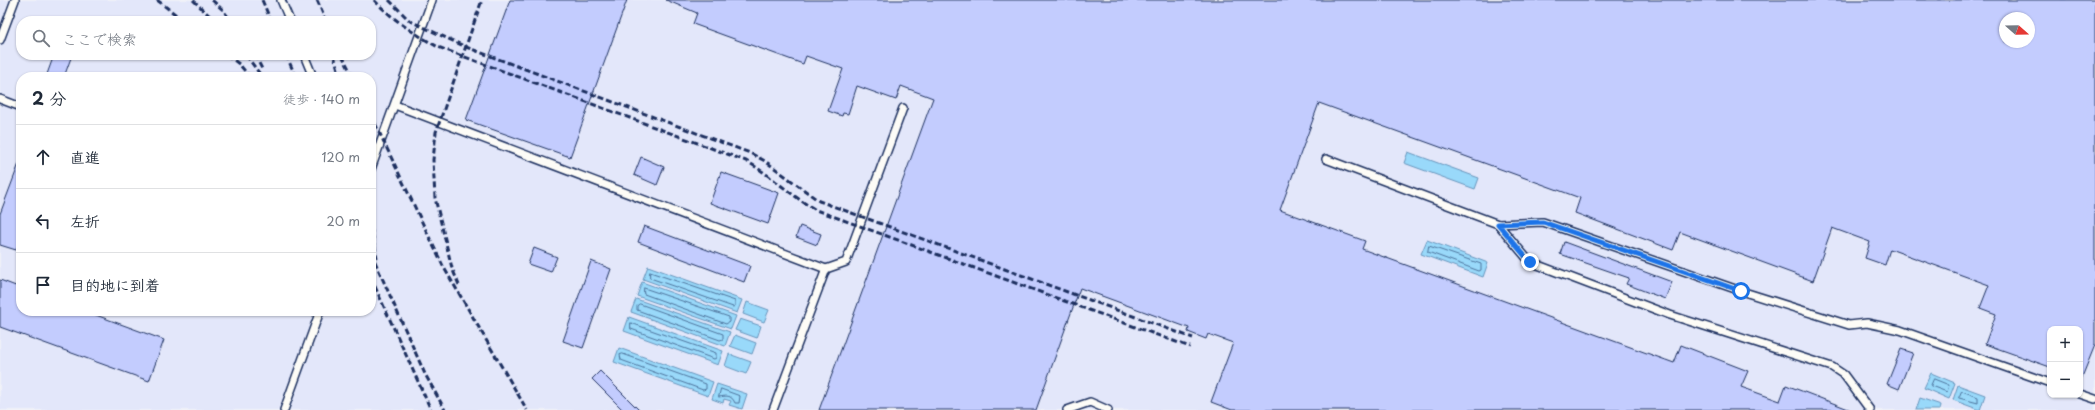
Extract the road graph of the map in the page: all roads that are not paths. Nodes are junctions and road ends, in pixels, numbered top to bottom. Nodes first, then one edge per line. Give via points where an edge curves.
1 (15, 0) edge
2 (281, 0) edge
3 (432, 0) edge
4 (288, 16) edge
5 (0, 40) edge
6 (306, 60) edge
7 (311, 72) edge
8 (0, 99) edge
9 (16, 105) edge
10 (395, 105) junction
11 (903, 108) dead end
12 (376, 156) edge
13 (1326, 159) dead end
14 (1498, 224) junction
15 (826, 269) junction
16 (318, 316) edge
17 (2047, 382) edge
18 (2083, 395) edge
19 (2095, 399) edge
20 (284, 410) edge
21 (773, 410) edge
22 (1067, 410) edge
23 (1108, 410) edge
24 (1870, 410) edge

1 - 5 lane
2 - 4 lane
3 - 10 lane
6 - 7 lane
8 - 9 lane
10 - 12 lane
10 - 15 lane
11 - 15 lane via 846,262
13 - 14 lane
14 - 17 lane via 1543,222 1755,296 1849,325 1867,323 1900,330
14 - 24 lane via 1530,262 1670,315 1832,367 1844,375
15 - 21 lane
16 - 20 lane
18 - 19 lane
22 - 23 lane via 1090,402

